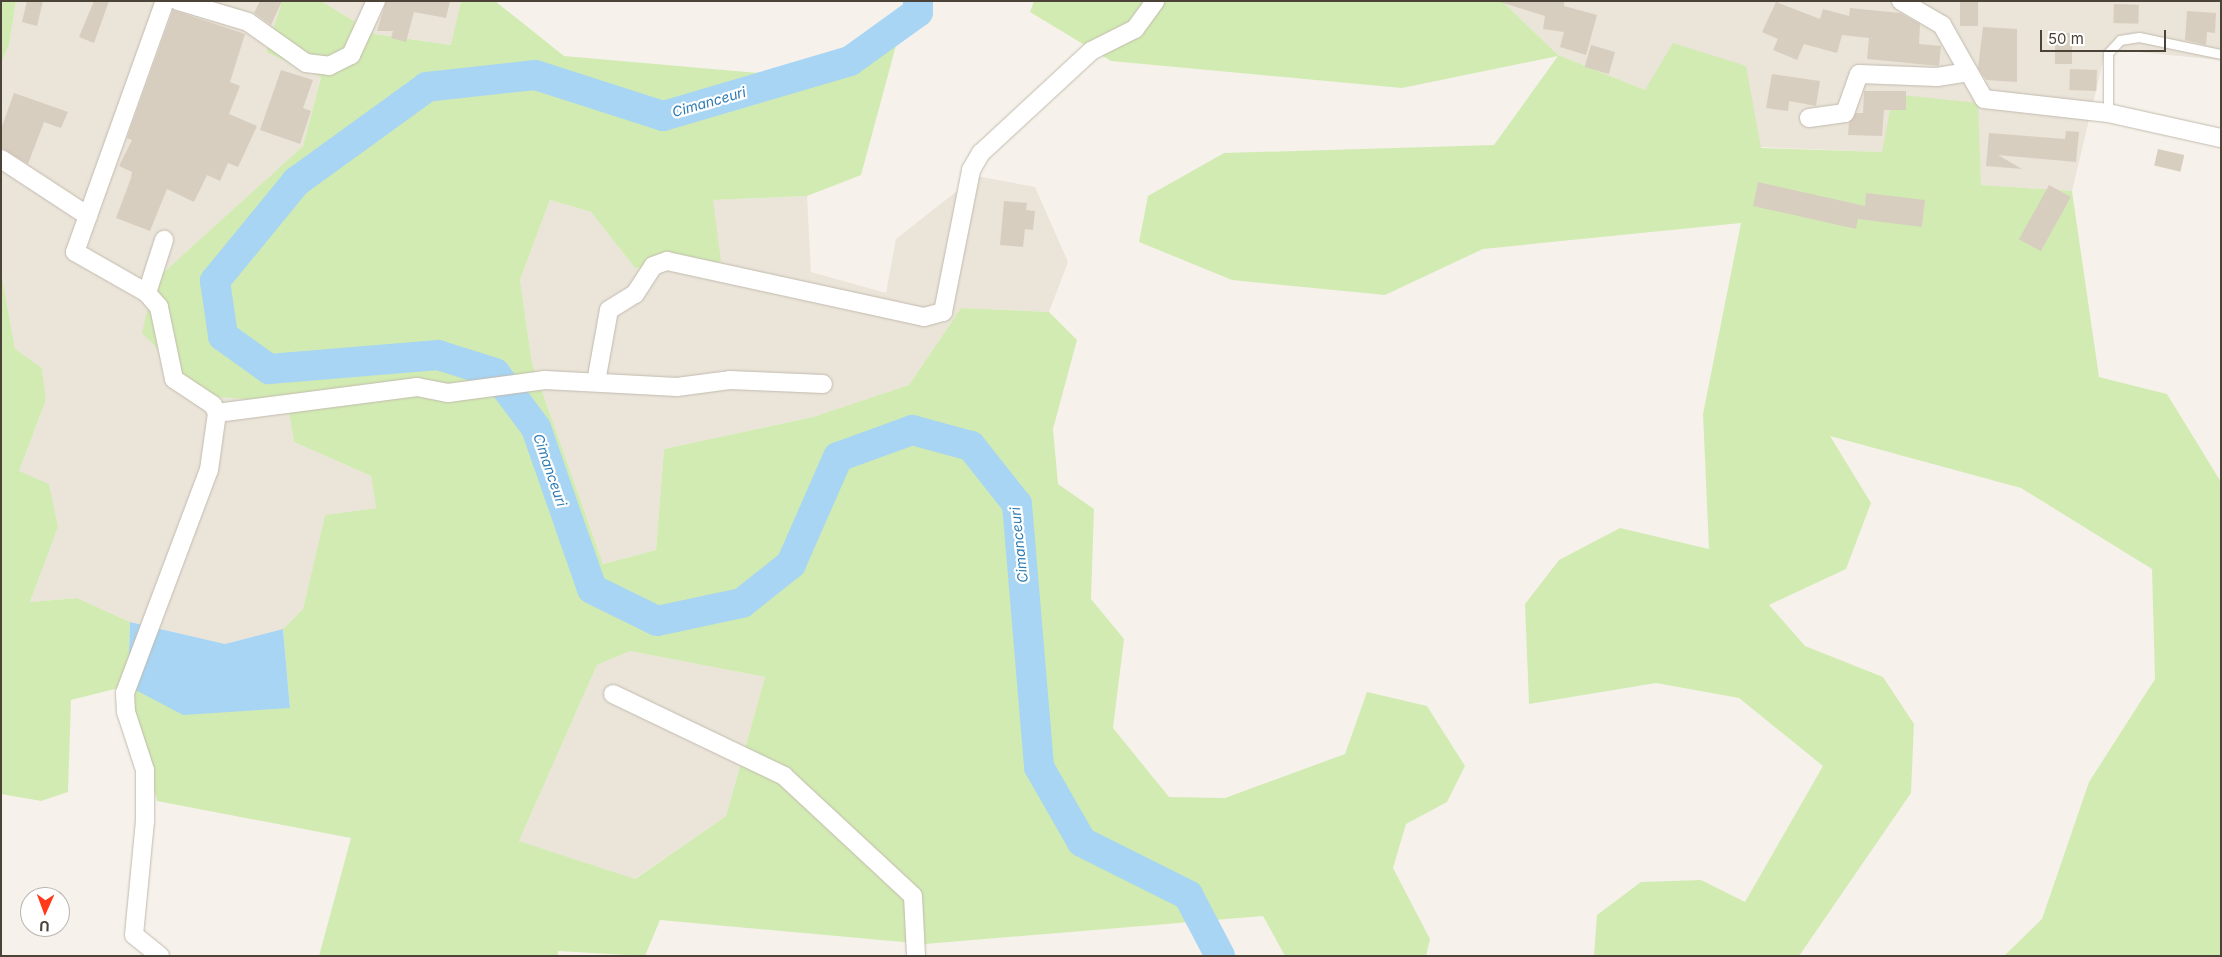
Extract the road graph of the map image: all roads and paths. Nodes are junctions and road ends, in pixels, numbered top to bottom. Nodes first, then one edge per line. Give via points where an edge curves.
1 (165, 1) edge
2 (178, 1) edge
3 (376, 1) edge
4 (1155, 1) edge
5 (1901, 1) edge
6 (2221, 54) edge
7 (1968, 72) junction
8 (2108, 113) junction
9 (1809, 118) dead end
10 (2221, 138) edge
11 (1, 159) edge
12 (88, 216) junction
13 (164, 240) dead end
14 (147, 293) junction
15 (596, 382) junction
16 (823, 384) dead end
17 (217, 413) junction
18 (613, 694) dead end
19 (160, 956) edge
20 (916, 956) edge

1 - 12 street
2 - 3 street via 248,22 306,62 329,66 351,55
4 - 15 street via 1135,29 1091,51 981,153 971,170 943,312 924,317 667,261 653,266 635,294 610,310
5 - 7 street via 1942,25
6 - 8 lane via 2139,37 2120,40 2108,53
7 - 8 street via 1984,99
7 - 9 street via 1937,77 1859,74 1845,113
8 - 10 street
11 - 12 street
12 - 14 street via 76,252
13 - 14 street
14 - 17 street via 159,307 174,379 212,405
15 - 16 street via 677,387 730,380
15 - 17 street via 544,380 448,393 417,387
17 - 19 street via 210,470 125,693 126,712 145,770 145,821 134,934
18 - 20 street via 784,776 912,896

